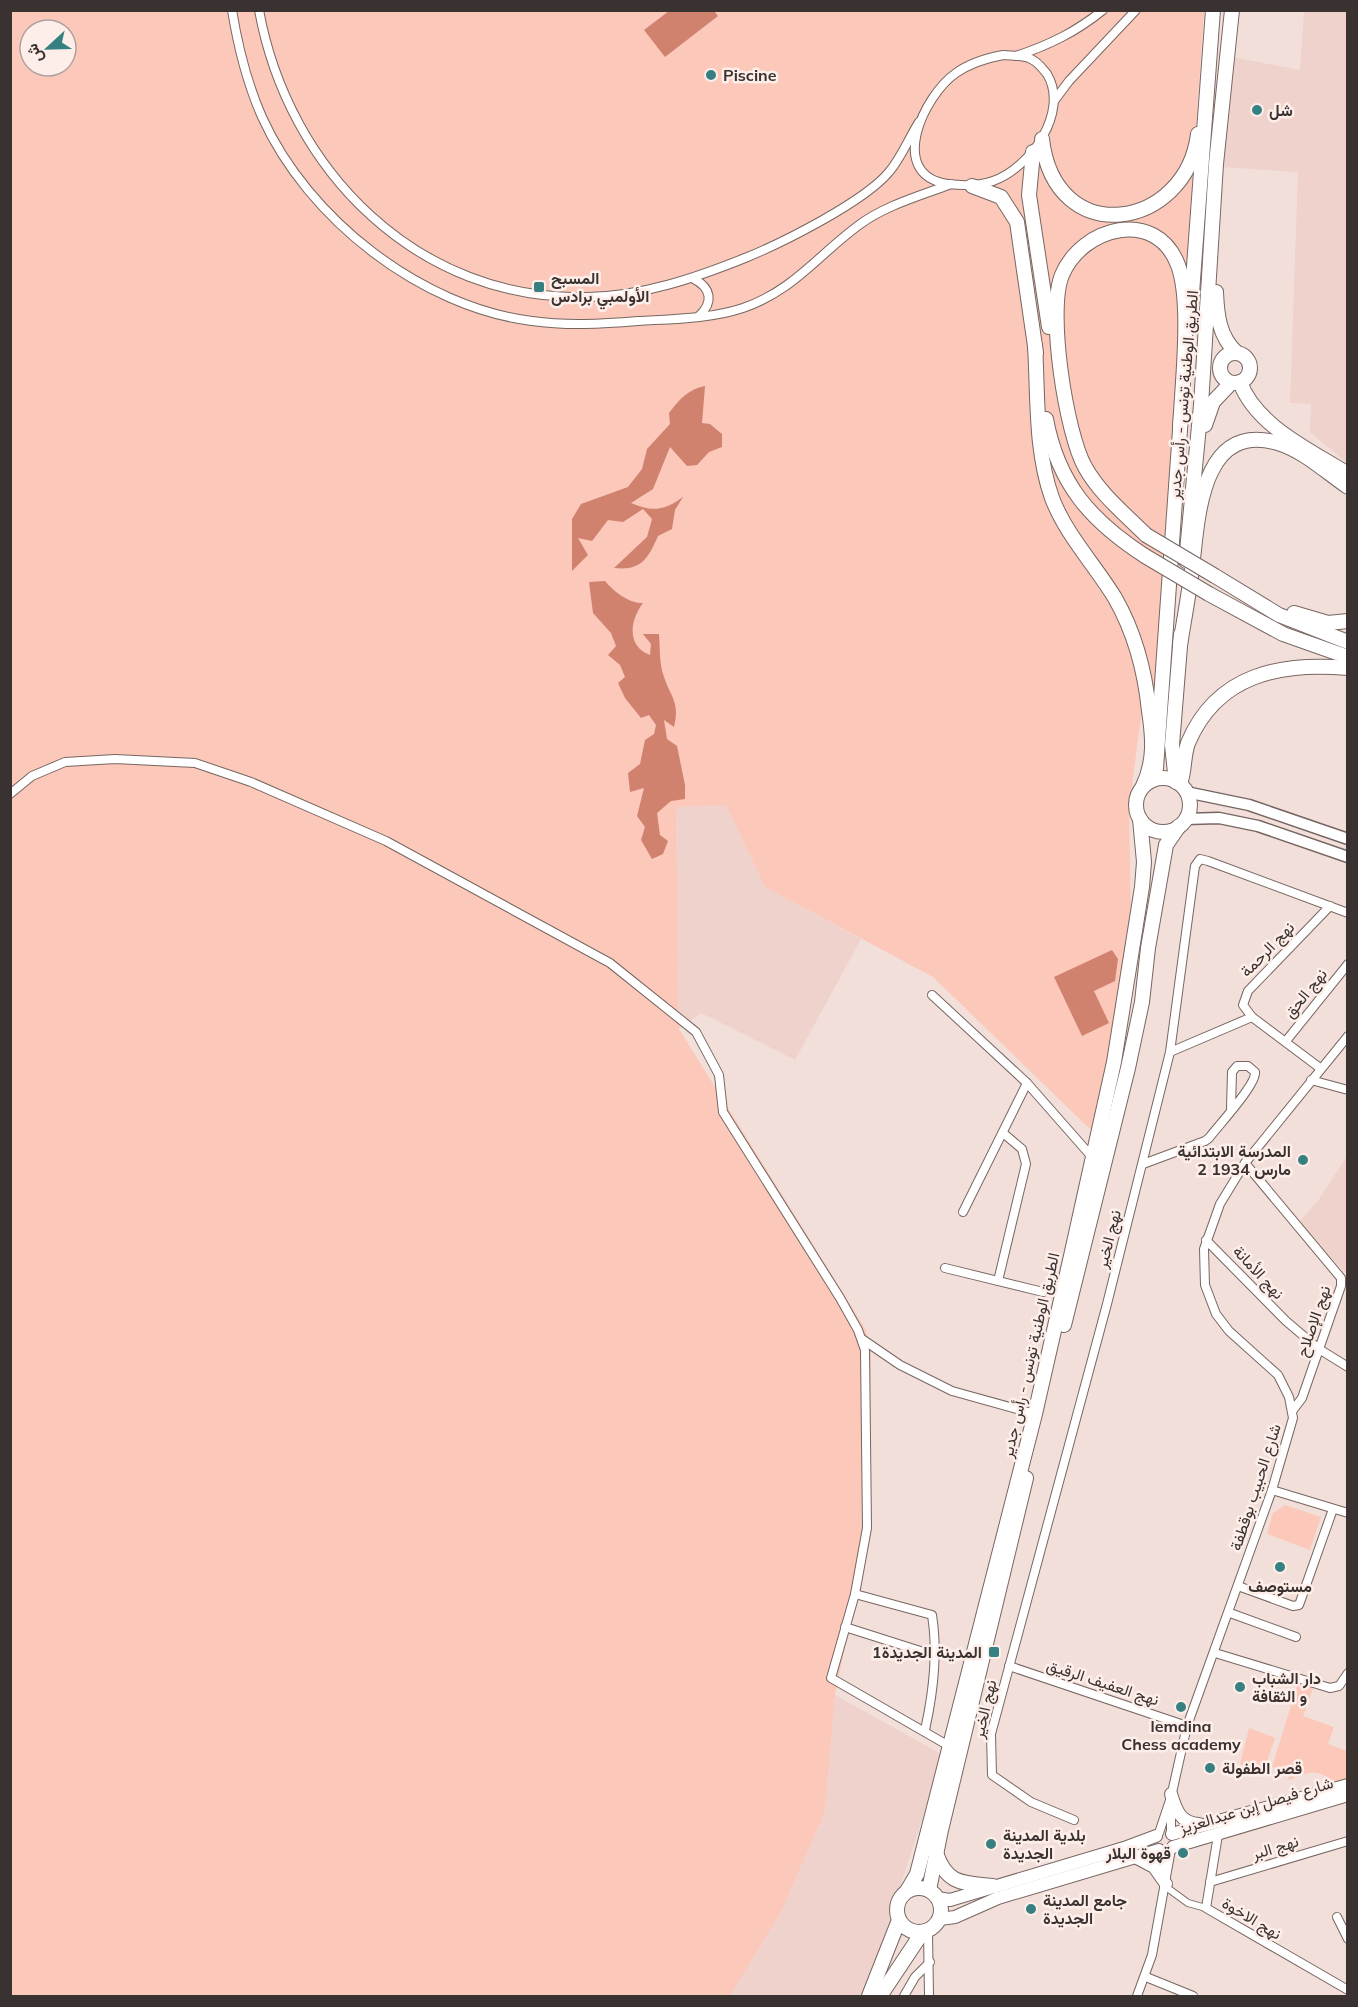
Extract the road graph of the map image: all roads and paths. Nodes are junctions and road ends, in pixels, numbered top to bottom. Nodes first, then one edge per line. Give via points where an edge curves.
1 (232, 10) edge
2 (259, 10) edge
3 (1103, 10) edge
4 (1136, 10) edge
5 (1213, 10) edge
6 (1232, 10) edge
7 (1016, 56) junction
8 (1209, 63) junction
9 (1054, 101) junction
10 (919, 122) junction
11 (1042, 139) junction
12 (1033, 152) junction
13 (951, 184) junction
14 (972, 186) junction
15 (1212, 218) junction
16 (694, 279) junction
17 (699, 316) junction
18 (1035, 345) junction
19 (1237, 353) junction
20 (1235, 382) junction
21 (1180, 428) junction
22 (1198, 441) junction
23 (1347, 474) edge
24 (1347, 487) edge
25 (1146, 535) junction
26 (1242, 593) junction
27 (1347, 621) edge
28 (1347, 642) edge
29 (1180, 645) junction
30 (1347, 657) edge
31 (1347, 668) edge
32 (1147, 783) junction
33 (1180, 786) junction
34 (10, 794) edge
35 (1140, 819) junction
36 (1182, 823) junction
37 (1347, 839) edge
38 (1347, 857) edge
39 (1330, 906) junction
40 (1347, 913) edge
41 (1347, 964) edge
42 (932, 995) dead end
43 (1252, 1017) junction
44 (1347, 1036) edge
45 (1286, 1041) junction
46 (1170, 1052) junction
47 (1320, 1068) junction
48 (1311, 1080) junction
49 (1027, 1083) junction
50 (1347, 1090) edge
51 (1232, 1109) junction
52 (1003, 1133) junction
53 (1092, 1157) junction
54 (1245, 1163) junction
55 (1143, 1164) junction
56 (963, 1212) dead end
57 (1206, 1240) junction
58 (945, 1268) dead end
59 (998, 1281) junction
60 (1043, 1292) dead end
61 (862, 1339) junction
62 (1319, 1349) junction
63 (1347, 1367) edge
64 (1293, 1410) junction
65 (1035, 1414) junction
66 (1272, 1490) junction
67 (1333, 1509) junction
68 (1347, 1513) edge
69 (1238, 1586) junction
70 (855, 1594) junction
71 (1230, 1613) junction
72 (845, 1627) junction
73 (1296, 1637) dead end
74 (1215, 1653) junction
75 (933, 1655) junction
76 (1009, 1666) junction
77 (1347, 1673) edge
78 (1187, 1726) junction
79 (925, 1730) junction
80 (949, 1746) junction
81 (1347, 1785) edge
82 (1347, 1795) edge
83 (1171, 1796) junction
84 (1074, 1820) dead end
85 (1203, 1825) junction
86 (1164, 1834) junction
87 (1218, 1835) junction
88 (1347, 1841) edge
89 (1166, 1850) junction
90 (936, 1851) junction
91 (1137, 1858) junction
92 (1210, 1882) junction
93 (1166, 1884) junction
94 (993, 1886) junction
95 (907, 1891) junction
96 (933, 1894) junction
97 (1206, 1908) junction
98 (1337, 1917) dead end
99 (940, 1919) junction
100 (899, 1920) junction
101 (925, 1932) junction
102 (1347, 1940) edge
103 (930, 1962) junction
104 (1146, 1977) junction
105 (1347, 1990) edge
106 (869, 1996) edge
107 (880, 1996) edge
108 (904, 1996) edge
109 (929, 1996) edge
110 (1137, 1996) edge
111 (1193, 1996) edge

1 - 17 street via 238,44 262,117 285,158 329,213 412,279 481,309 531,321 592,325
2 - 16 street via 274,74 306,140 348,196 409,245 450,268 491,284 552,296 589,297 641,291
3 - 7 street via 1061,39
4 - 9 street
5 - 8 main road, الطريق الوطنية تونس - رأس جدير
6 - 15 main road, الطريق الوطنية تونس - رأس جدير
7 - 9 street via 1041,65 1052,83
7 - 10 street via 981,60 956,73 932,98
8 - 11 main road via 1197,139 1187,168 1176,186 1146,207 1110,214 1075,204 1055,183 1044,160
8 - 21 main road, الطريق الوطنية تونس - رأس جدير
9 - 11 street
10 - 13 street via 914,140 915,155 922,169 933,179
10 - 16 street via 889,172 864,193 799,233
11 - 12 street
12 - 14 street via 995,180
12 - 25 main road via 1029,195 1068,445 1077,468 1101,501
13 - 14 street
13 - 17 street via 876,214 770,297 740,309
14 - 18 main road via 1000,197 1017,222
15 - 19 main road via 1217,241 1219,322 1228,345
15 - 22 main road, الطريق الوطنية تونس - رأس جدير
16 - 17 street via 707,289 710,298
18 - 30 main road, bridge via 1047,425 1063,476 1092,515 1145,556 1209,594 1283,634
18 - 32 main road via 1041,442 1053,500 1122,612 1141,660 1152,736 1152,768
19 - 20 main road via 1249,364 1248,374
19 - 20 main road via 1226,356 1220,365 1222,376
20 - 22 main road via 1213,402
20 - 23 main road via 1267,420
21 - 25 main road via 1185,297 1175,258 1161,242 1142,231 1101,234 1081,247 1059,282 1056,305 1061,364 1073,433 1084,464 1100,489
21 - 32 main road, الطريق الوطنية تونس - رأس جدير via 1156,768
22 - 29 main road, الطريق الوطنية تونس - رأس جدير
24 - 29 main road via 1280,443 1247,442 1222,455 1202,494
25 - 26 main road, bridge
26 - 27 main road via 1311,620
26 - 28 main road via 1300,625
29 - 33 main road, الطريق الوطنية تونس - رأس جدير via 1172,745
31 - 33 main road via 1296,666 1273,670 1237,686 1215,703 1193,734 1184,757
32 - 33 main road via 1164,778
32 - 35 main road via 1136,802
33 - 36 main road via 1189,808
33 - 37 street
34 - 61 street via 32,776 66,762 115,759 195,763 251,782 386,841 610,963 696,1032 719,1075 723,1112
35 - 36 main road via 1161,832
35 - 53 main road, الطريق الوطنية تونس - رأس جدير via 1142,887 1114,1062
36 - 38 street via 1219,818 1258,826
36 - 90 main road, الطريق الوطنية تونس - رأس جدير via 1166,845 1128,1068
39 - 40 street, نهج الخير
39 - 43 street, نهج الرحمة via 1248,991 1243,1005
39 - 46 street, نهج الخير via 1208,861 1198,861
41 - 45 street, نهج الحق
42 - 49 street
43 - 45 street
43 - 46 street
44 - 47 street, شارع الحبيب بوقطفة
45 - 47 street
46 - 55 street, نهج الخير
47 - 48 street, شارع الحبيب بوقطفة
48 - 50 street
48 - 54 street, شارع الحبيب بوقطفة
49 - 52 street
49 - 53 street
51 - 51 street via 1256,1076 1248,1066 1237,1066 1232,1072
51 - 55 street via 1202,1144
52 - 56 street
52 - 59 street via 1020,1147 1026,1164
53 - 65 main road, الطريق الوطنية تونس - رأس جدير
54 - 57 street, شارع الحبيب بوقطفة via 1220,1204
54 - 62 street, نهج الإصلاح via 1341,1278
55 - 76 street, نهج الخير
57 - 62 street, نهج الأمانة via 1276,1312
57 - 64 street, شارع الحبيب بوقطفة via 1203,1271 1216,1314 1278,1375
58 - 59 street
59 - 60 street
61 - 65 street via 900,1365 952,1391
61 - 70 street via 866,1357 867,1528
62 - 63 street, نهج الأمانة
62 - 64 street, نهج الإصلاح via 1302,1398
64 - 66 street, شارع الحبيب بوقطفة
65 - 80 main road, الطريق الوطنية تونس - رأس جدير
66 - 67 street
66 - 69 street, شارع الحبيب بوقطفة
67 - 68 street
67 - 69 street via 1299,1605
69 - 71 street, شارع الحبيب بوقطفة
70 - 72 street
70 - 75 street via 930,1613
71 - 73 street
71 - 74 street, شارع الحبيب بوقطفة
72 - 75 street
72 - 79 street via 831,1678
74 - 77 street via 1333,1688 1341,1684
74 - 78 street, شارع الحبيب بوقطفة
75 - 79 street
76 - 78 street, نهج العفيف الرقيق
76 - 84 street, نهج الخير via 992,1728 992,1775 1031,1802
78 - 83 street, شارع الحبيب بوقطفة
79 - 80 street
80 - 95 main road, الطريق الوطنية تونس - رأس جدير via 917,1874
81 - 85 main road, شارع فيصل إبن عبدالعزيز
82 - 87 main road, شارع فيصل إبن عبدالعزيز
83 - 85 main road via 1181,1818
83 - 86 street, شارع الحبيب بوقطفة
85 - 86 main road, شارع فيصل إبن عبدالعزيز
86 - 89 main road via 1175,1840
86 - 89 main road via 1154,1843
86 - 94 main road, شارع فيصل إبن عبدالعزيز
87 - 89 main road, شارع فيصل إبن عبدالعزيز
87 - 92 street, نهج الاخوة
88 - 92 street, نهج البر
89 - 91 main road, شارع فيصل إبن عبدالعزيز
89 - 93 street
90 - 94 main road via 945,1873 954,1880
90 - 96 main road, الطريق الوطنية تونس - رأس جدير
91 - 93 main road via 1154,1867
91 - 99 main road, شارع فيصل إبن عبدالعزيز
92 - 97 street, نهج الاخوة
93 - 97 street via 1183,1900
93 - 104 street
94 - 96 main road, شارع فيصل إبن عبدالعزيز via 950,1900
95 - 96 main road via 914,1888
95 - 100 main road via 898,1901
96 - 99 main road via 941,1911
97 - 105 street, نهج الاخوة
98 - 102 street
99 - 101 main road
100 - 101 main road via 909,1930
100 - 106 main road
101 - 103 street
101 - 107 main road
103 - 108 street
103 - 109 street
104 - 110 street
104 - 111 street

